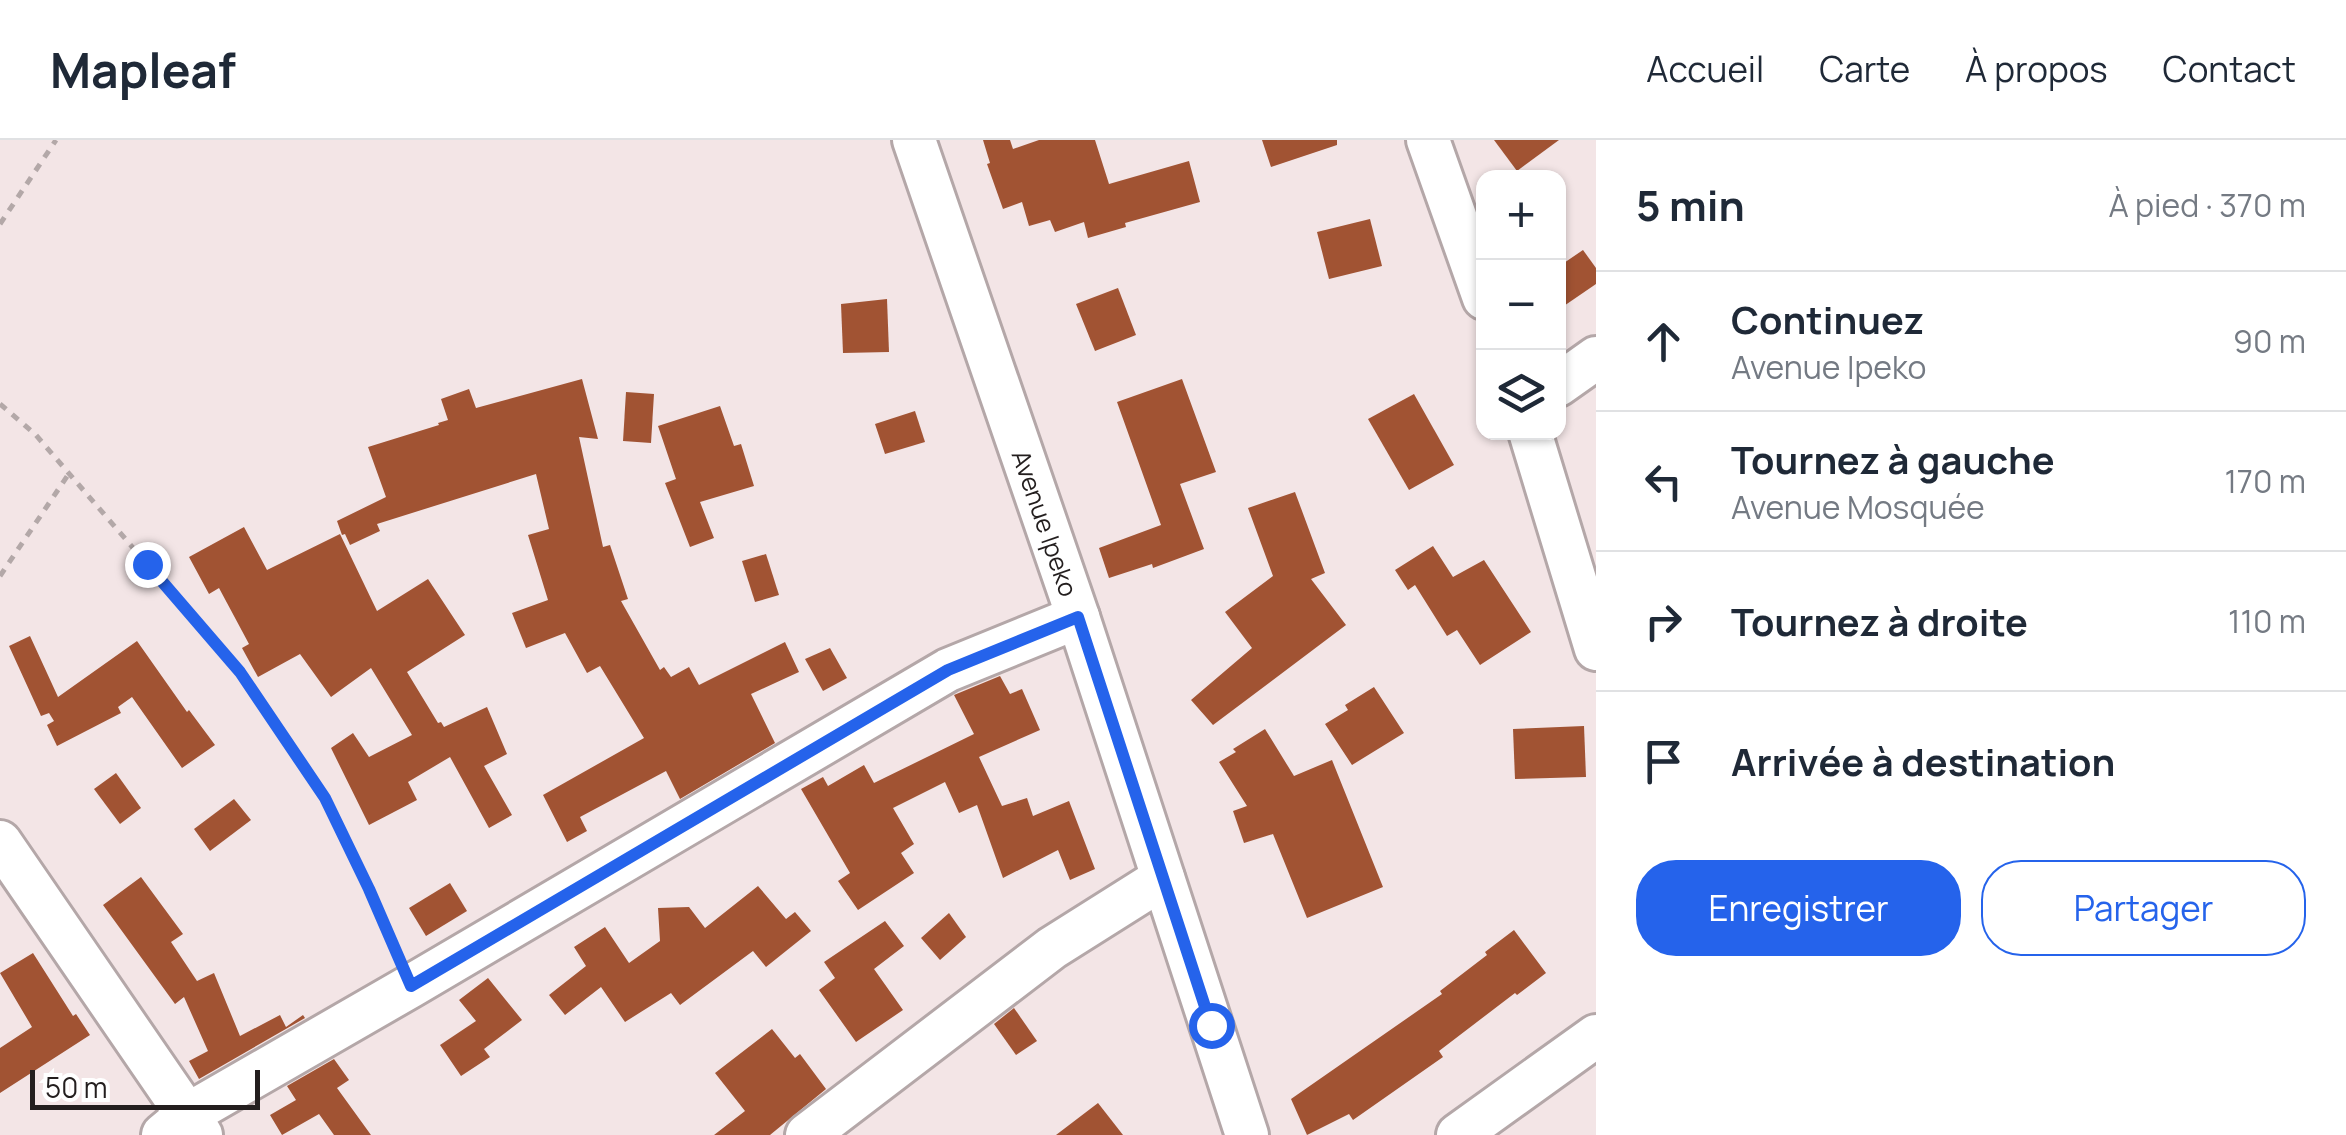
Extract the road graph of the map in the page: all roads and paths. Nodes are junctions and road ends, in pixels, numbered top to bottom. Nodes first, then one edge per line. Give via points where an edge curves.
1 (56, 140) edge
2 (914, 140) edge
3 (1428, 140) edge
4 (0, 224) edge
5 (1476, 275) edge
6 (1596, 358) edge
7 (1566, 379) edge
8 (0, 404) edge
9 (1532, 440) edge
10 (69, 474) junction
11 (0, 576) edge
12 (1078, 617) junction
13 (1596, 649) edge
14 (0, 842) edge
15 (1163, 878) junction
16 (411, 986) junction
17 (1596, 1036) edge
18 (184, 1128) edge
19 (807, 1135) edge
20 (1246, 1135) edge
21 (1458, 1135) edge

1 - 4 path
2 - 12 street, Avenue Ipeko
3 - 5 street
6 - 7 street
8 - 10 path
9 - 13 street
10 - 11 path
10 - 16 path via 240,672 325,798
12 - 15 street, Avenue Ipeko
12 - 16 street via 948,670
14 - 18 street
15 - 19 street via 1052,948
15 - 20 street, Avenue Ipeko
16 - 18 street
17 - 21 street

